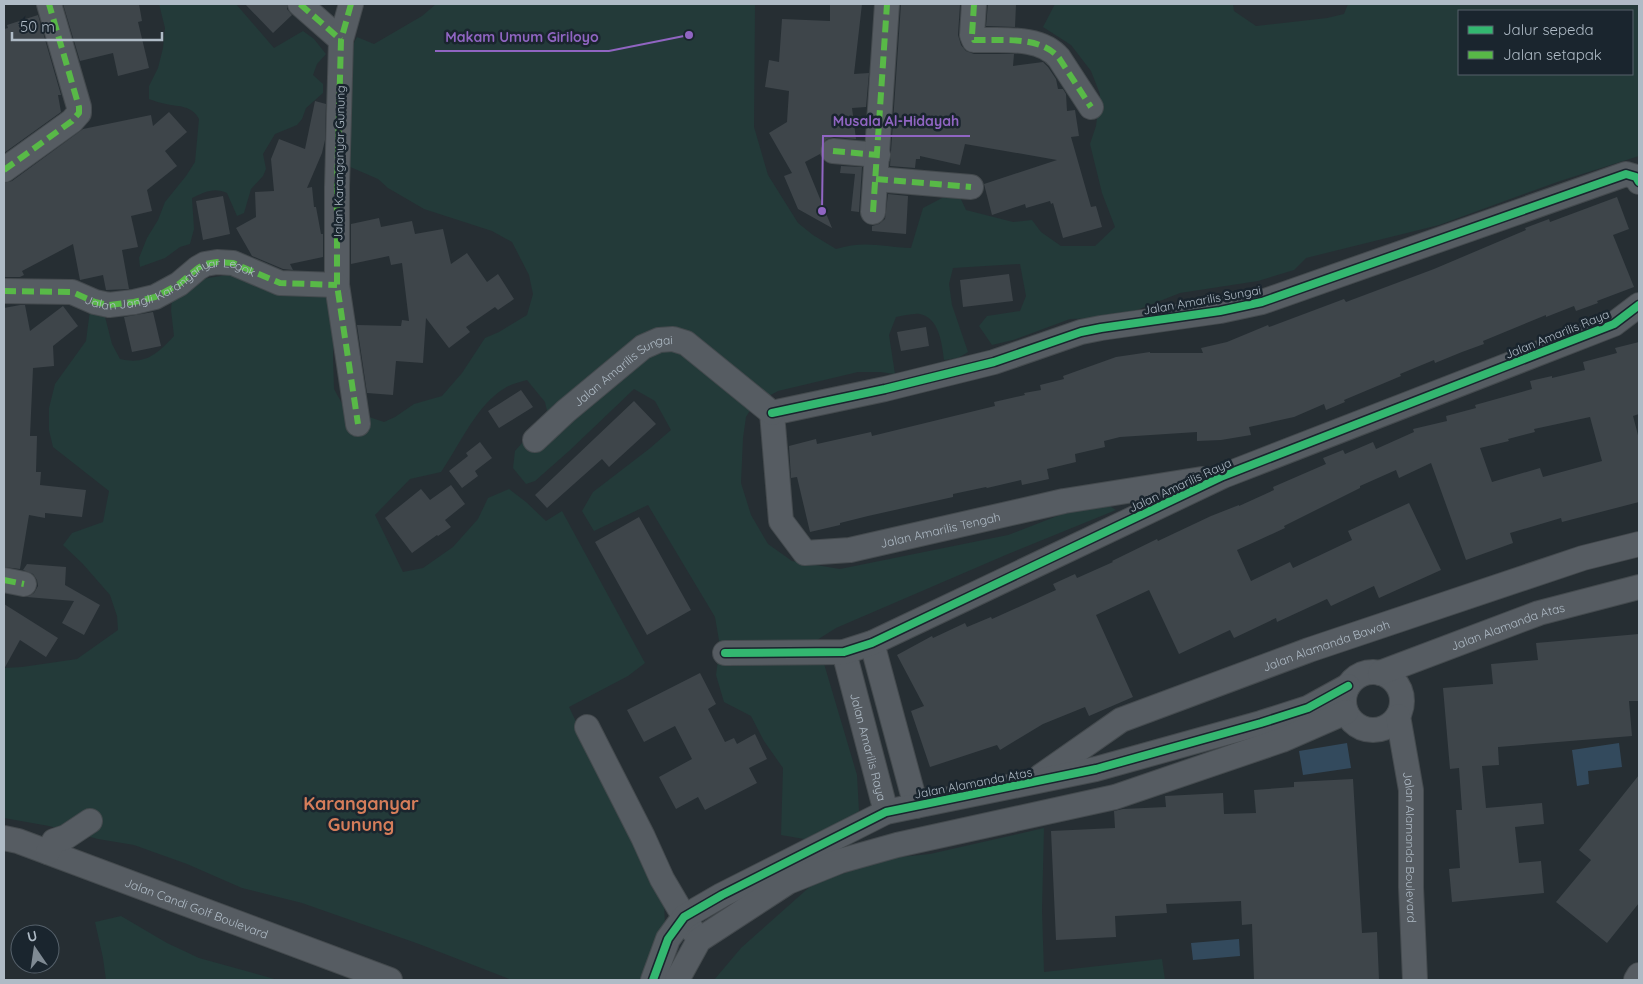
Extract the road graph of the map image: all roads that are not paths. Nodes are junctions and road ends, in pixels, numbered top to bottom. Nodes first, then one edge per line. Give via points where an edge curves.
1 (49, 4) edge
2 (300, 4) edge
3 (351, 4) edge
4 (888, 4) edge
5 (974, 4) edge
6 (341, 40) junction
7 (1091, 106) dead end
8 (833, 150) dead end
9 (878, 156) junction
10 (4, 170) edge
11 (1633, 178) edge
12 (876, 179) junction
13 (971, 187) dead end
14 (873, 212) dead end
15 (337, 285) junction
16 (4, 291) edge
17 (1639, 304) edge
18 (772, 412) junction
19 (358, 424) dead end
20 (535, 440) dead end
21 (1223, 476) joint
22 (1165, 493) junction
23 (1639, 544) edge
24 (1639, 587) edge
25 (872, 643) junction
26 (725, 652) dead end
27 (844, 652) junction
28 (1380, 673) junction
29 (1348, 686) junction
30 (1346, 712) junction
31 (1398, 716) junction
32 (587, 727) dead end
33 (895, 727) junction
34 (866, 736) junction
35 (1031, 783) junction
36 (916, 806) junction
37 (886, 812) junction
38 (90, 821) dead end
39 (4, 838) edge
40 (48, 852) junction
41 (684, 917) junction
42 (699, 940) junction
43 (1639, 976) edge
44 (390, 980) edge
45 (653, 980) edge
46 (677, 980) edge
47 (1415, 980) edge
48 (1636, 980) edge

1 - 10 street via 79,113 72,122
2 - 6 street
3 - 6 street, Jalan Karanganyar Gunung
4 - 9 street
5 - 7 street via 974,40 1026,42 1054,51
6 - 15 street, Jalan Karanganyar Gunung
8 - 9 street
9 - 12 street
11 - 18 street, Jalan Amarilis Sungai via 1262,302 1081,332 994,362
12 - 13 street
12 - 14 street
15 - 16 street, Jalan Jangli Karanganyar Legok via 280,283 233,263 216,262 198,268 179,284 155,297 134,302 109,305 72,292
15 - 19 street, Jalan Karanganyar Gunung
17 - 21 street, Jalan Amarilis Raya via 1614,324
18 - 20 street, Jalan Amarilis Sungai via 686,343 673,339 659,340 643,347
18 - 22 street, Jalan Amarilis Tengah via 780,521 805,553 850,550 1064,501
21 - 22 street, Jalan Amarilis Tengah
22 - 25 street, Jalan Amarilis Raya
23 - 35 street, Jalan Alamanda Bawah via 1583,558 1309,650 1121,720
24 - 28 street, Jalan Alamanda Atas via 1539,613
25 - 27 street, Jalan Amarilis Raya
25 - 33 street
26 - 27 street, Jalan Amarilis Raya
27 - 34 street, Jalan Amarilis Raya
28 - 29 street via 1362,674
28 - 31 street, Jalan Alamanda Boulevard via 1395,682 1400,690 1402,699
29 - 30 street via 1344,694
29 - 35 street, Jalan Alamanda Atas via 1308,708 1261,723 1096,769
30 - 31 street via 1350,720 1366,730 1384,728
30 - 42 street via 1282,740 1115,796 840,861 788,882
31 - 47 street, Jalan Alamanda Boulevard via 1411,790
32 - 41 street
33 - 34 street
33 - 36 street
34 - 37 street, Jalan Amarilis Raya
35 - 36 street, Jalan Alamanda Atas
36 - 37 street, Jalan Alamanda Atas
37 - 41 street, Jalan Alamanda Atas
38 - 40 street via 54,841
39 - 40 street, Jalan Candi Golf Boulevard
40 - 44 street, Jalan Candi Golf Boulevard
41 - 42 street
41 - 45 street, Jalan Alamanda Atas via 668,939
42 - 46 street
43 - 48 street

